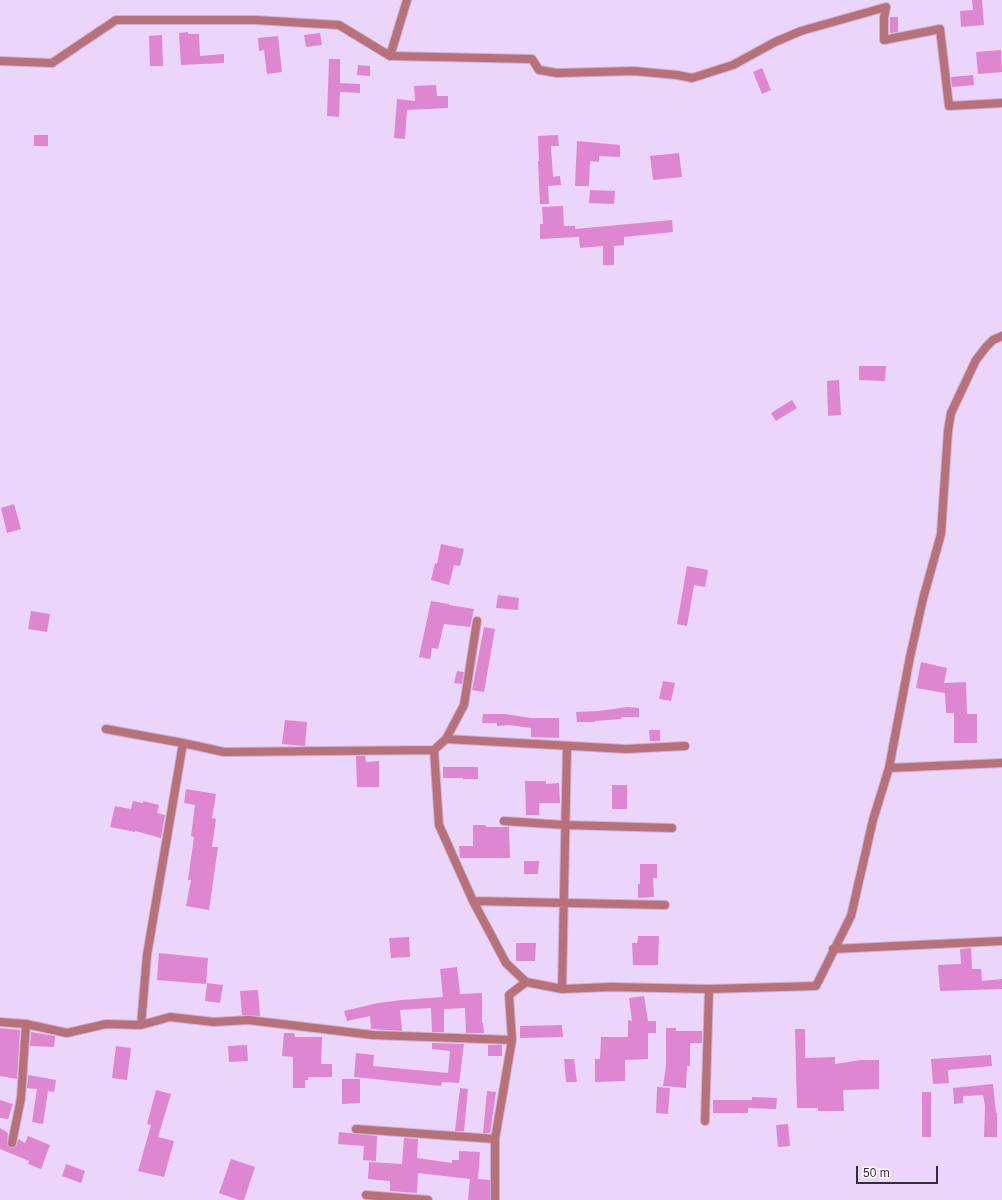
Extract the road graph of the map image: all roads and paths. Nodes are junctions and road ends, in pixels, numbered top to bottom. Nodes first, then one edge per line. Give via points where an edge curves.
1 (407, 0) edge
2 (390, 56) junction
3 (0, 61) edge
4 (1002, 103) edge
5 (1002, 336) edge
6 (477, 622) dead end
7 (106, 729) dead end
8 (446, 739) junction
9 (183, 743) junction
10 (567, 746) junction
11 (685, 746) dead end
12 (434, 750) junction
13 (1002, 763) edge
14 (889, 768) junction
15 (504, 821) dead end
16 (565, 825) junction
17 (672, 828) dead end
18 (473, 901) junction
19 (564, 903) junction
20 (665, 905) dead end
21 (1002, 941) edge
22 (833, 949) junction
23 (526, 982) junction
24 (562, 989) junction
25 (709, 989) junction
26 (0, 1022) edge
27 (26, 1024) junction
28 (141, 1025) junction
29 (512, 1040) junction
30 (706, 1122) dead end
31 (356, 1129) dead end
32 (495, 1139) junction
33 (12, 1143) dead end
34 (366, 1195) dead end
35 (428, 1200) edge
36 (495, 1200) edge

1 - 2 street
2 - 3 street via 339,25 255,20 116,20 52,63
2 - 4 street via 532,59 539,70 557,73 634,71 692,78 733,65 801,31 886,7 884,40 940,29 949,106
5 - 14 street via 989,343 976,360 951,413 941,534 923,599
6 - 8 street via 464,705
7 - 9 street
8 - 10 street
8 - 12 street
9 - 12 street via 224,752
9 - 28 street via 147,955
10 - 11 street via 626,749
10 - 16 street
12 - 18 street via 439,825
13 - 14 street
14 - 22 street via 873,820 851,916
15 - 16 street
16 - 17 street
16 - 19 street
18 - 19 street
18 - 23 street via 506,963
19 - 20 street
19 - 24 street
21 - 22 street
22 - 25 street via 816,986
23 - 24 street
23 - 29 street via 509,995
24 - 25 street
25 - 30 street
26 - 27 street
27 - 28 street via 67,1033 106,1024
27 - 33 street via 21,1098
28 - 29 street via 170,1017 214,1022 248,1020 373,1035
29 - 32 street
31 - 32 street
32 - 36 street
34 - 35 street

